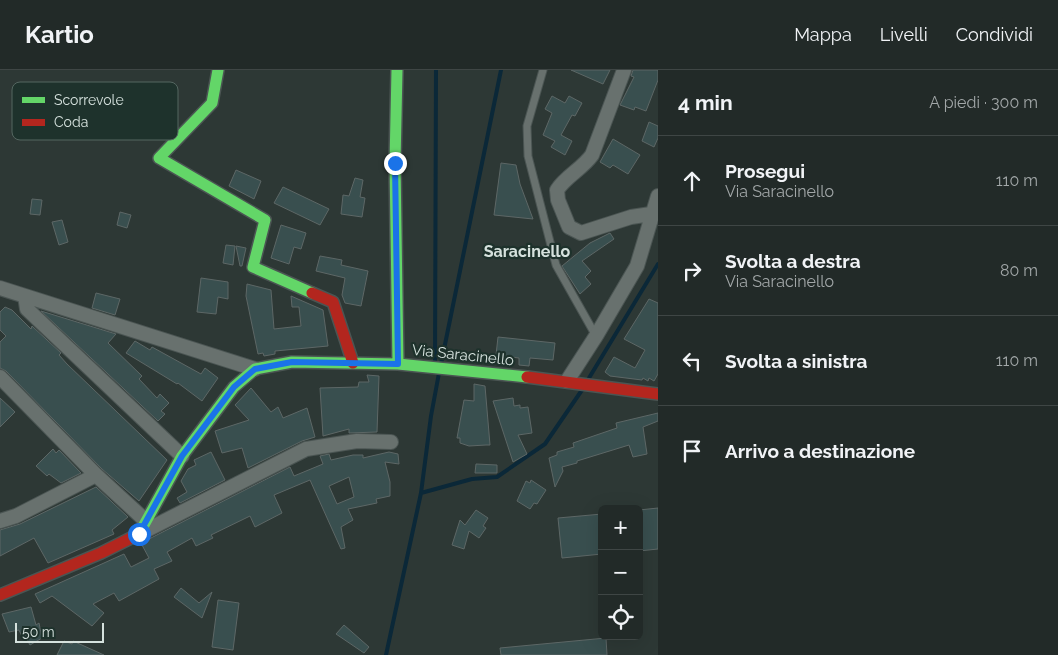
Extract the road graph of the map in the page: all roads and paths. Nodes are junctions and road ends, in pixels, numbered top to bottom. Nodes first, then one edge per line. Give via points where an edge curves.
1 (218, 70) edge
2 (397, 70) edge
3 (543, 70) edge
4 (624, 70) edge
5 (178, 138) edge
6 (176, 140) edge
7 (658, 196) edge
8 (652, 214) junction
9 (0, 288) edge
10 (25, 296) junction
11 (596, 336) junction
12 (353, 363) junction
13 (402, 364) junction
14 (255, 369) junction
15 (0, 377) edge
16 (570, 382) junction
17 (658, 393) edge
18 (391, 442) dead end
19 (182, 456) junction
20 (96, 475) junction
21 (0, 521) edge
22 (146, 521) junction
23 (139, 534) junction
24 (0, 595) edge

1 - 5 street via 212,103
2 - 13 street via 395,163
3 - 11 lane via 527,126 528,156 556,266
4 - 8 street via 592,155 562,183 557,190 558,200 569,227 581,233 631,217
6 - 12 street via 159,158 265,220 253,267 333,302
7 - 8 street
8 - 11 street via 636,266
9 - 10 street
10 - 14 street
10 - 19 street via 28,309
11 - 16 street
12 - 13 street, Via Saracinello
12 - 14 street, Via Saracinello via 292,362
13 - 16 street, Via Saracinello
14 - 19 street, Via Saracinello via 234,387
15 - 20 street
16 - 17 street, Via Saracinello
18 - 23 street via 357,441 306,449
19 - 22 street, Via Saracinello
20 - 21 street
20 - 22 street
22 - 23 street, Via Saracinello
23 - 24 street

